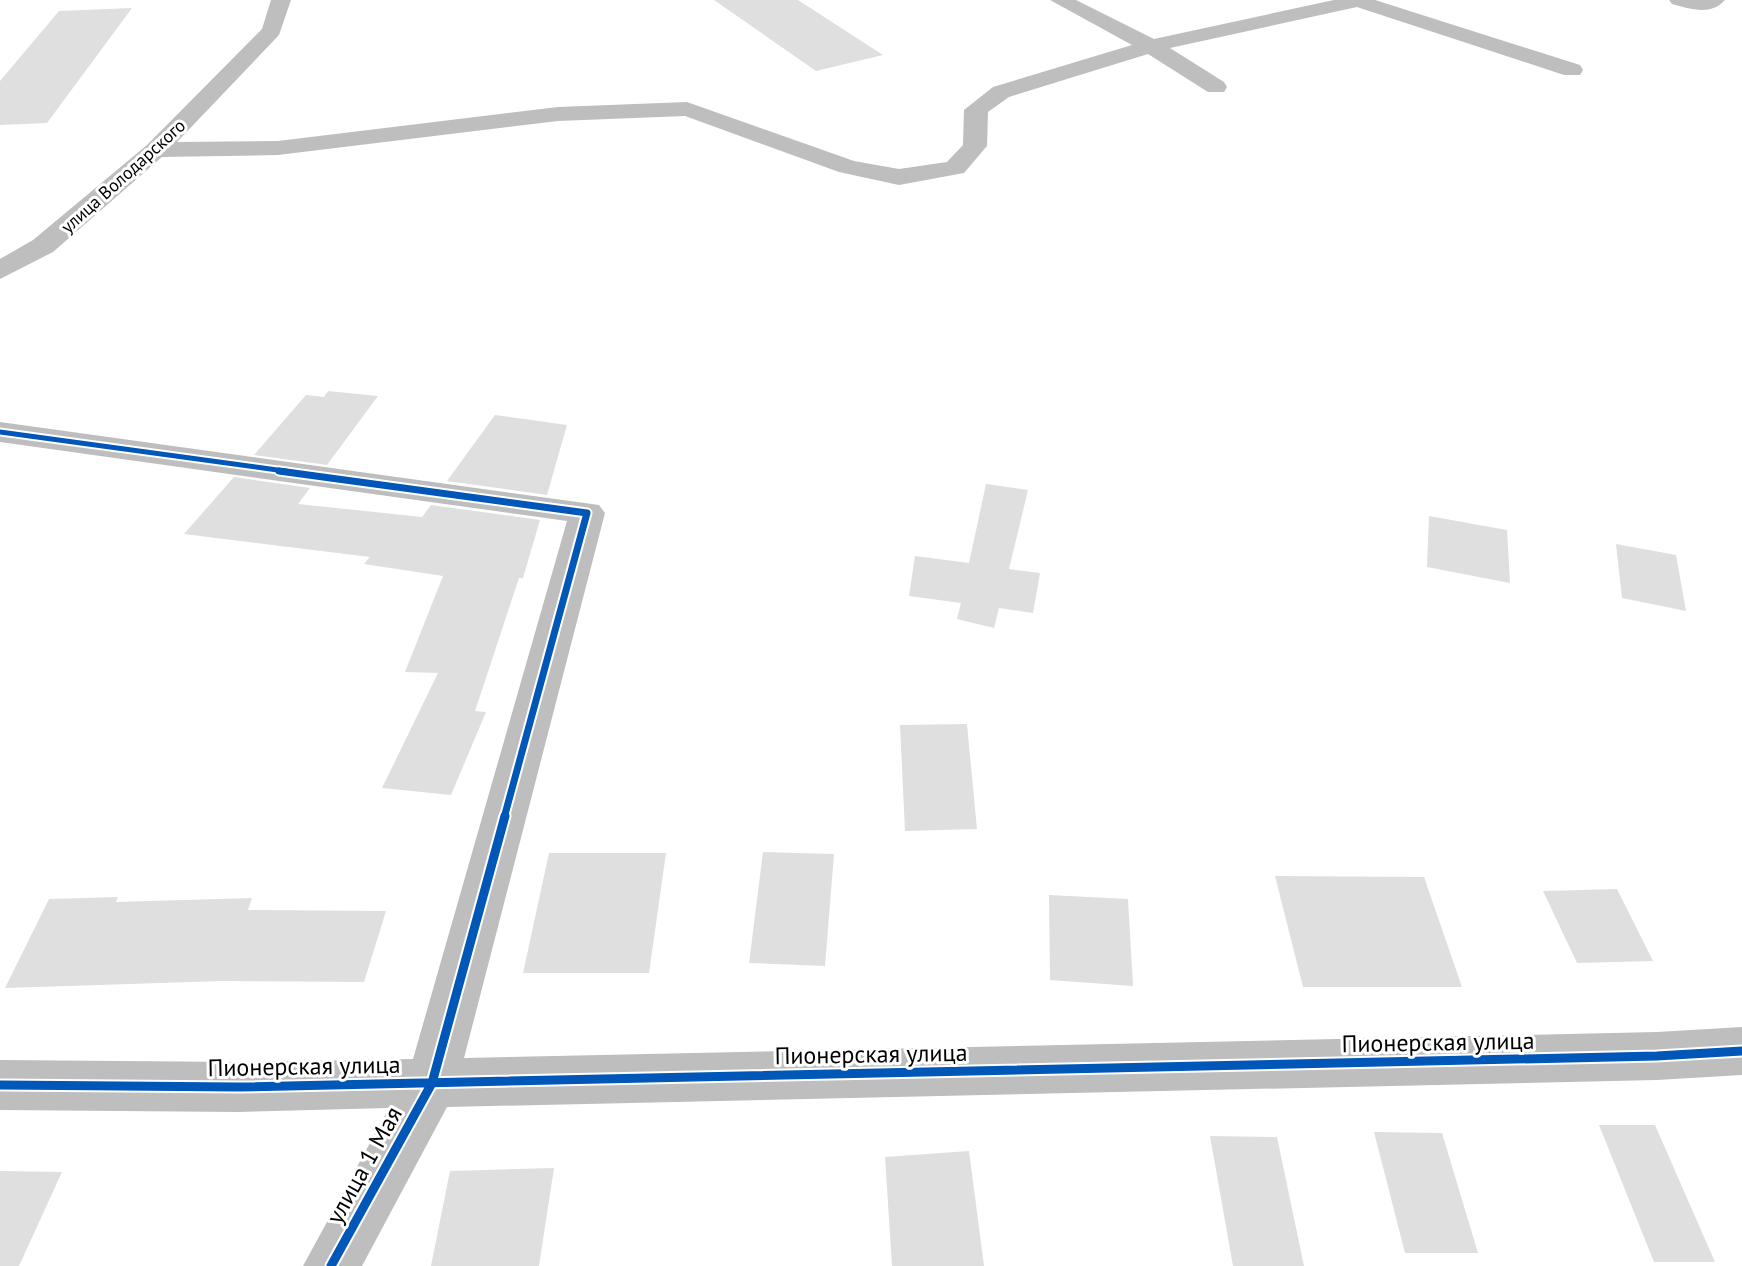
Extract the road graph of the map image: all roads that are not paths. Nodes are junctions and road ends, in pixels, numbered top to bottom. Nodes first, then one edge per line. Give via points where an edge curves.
1 (281, 0) edge
2 (1060, 0) edge
3 (1356, 0) edge
4 (1679, 0) edge
5 (1715, 0) edge
6 (1152, 46) junction
7 (1572, 69) dead end
8 (1216, 87) dead end
9 (156, 150) junction
10 (0, 271) edge
11 (0, 432) edge
12 (1742, 1051) edge
13 (432, 1083) junction
14 (0, 1085) edge
15 (331, 1266) edge

1 - 9 street, улица Володарского via 272,31
2 - 6 street
3 - 6 street
3 - 7 street
4 - 5 street via 1699,5
6 - 8 street
6 - 9 street via 1001,92 976,110 975,146 955,168 899,177 848,167 687,109 558,114 278,148
9 - 10 street, улица Володарского via 43,246
11 - 13 street, улица 1 Мая via 587,513
12 - 13 street, Пионерская улица
13 - 14 street, Пионерская улица
13 - 15 street, улица 1 Мая

